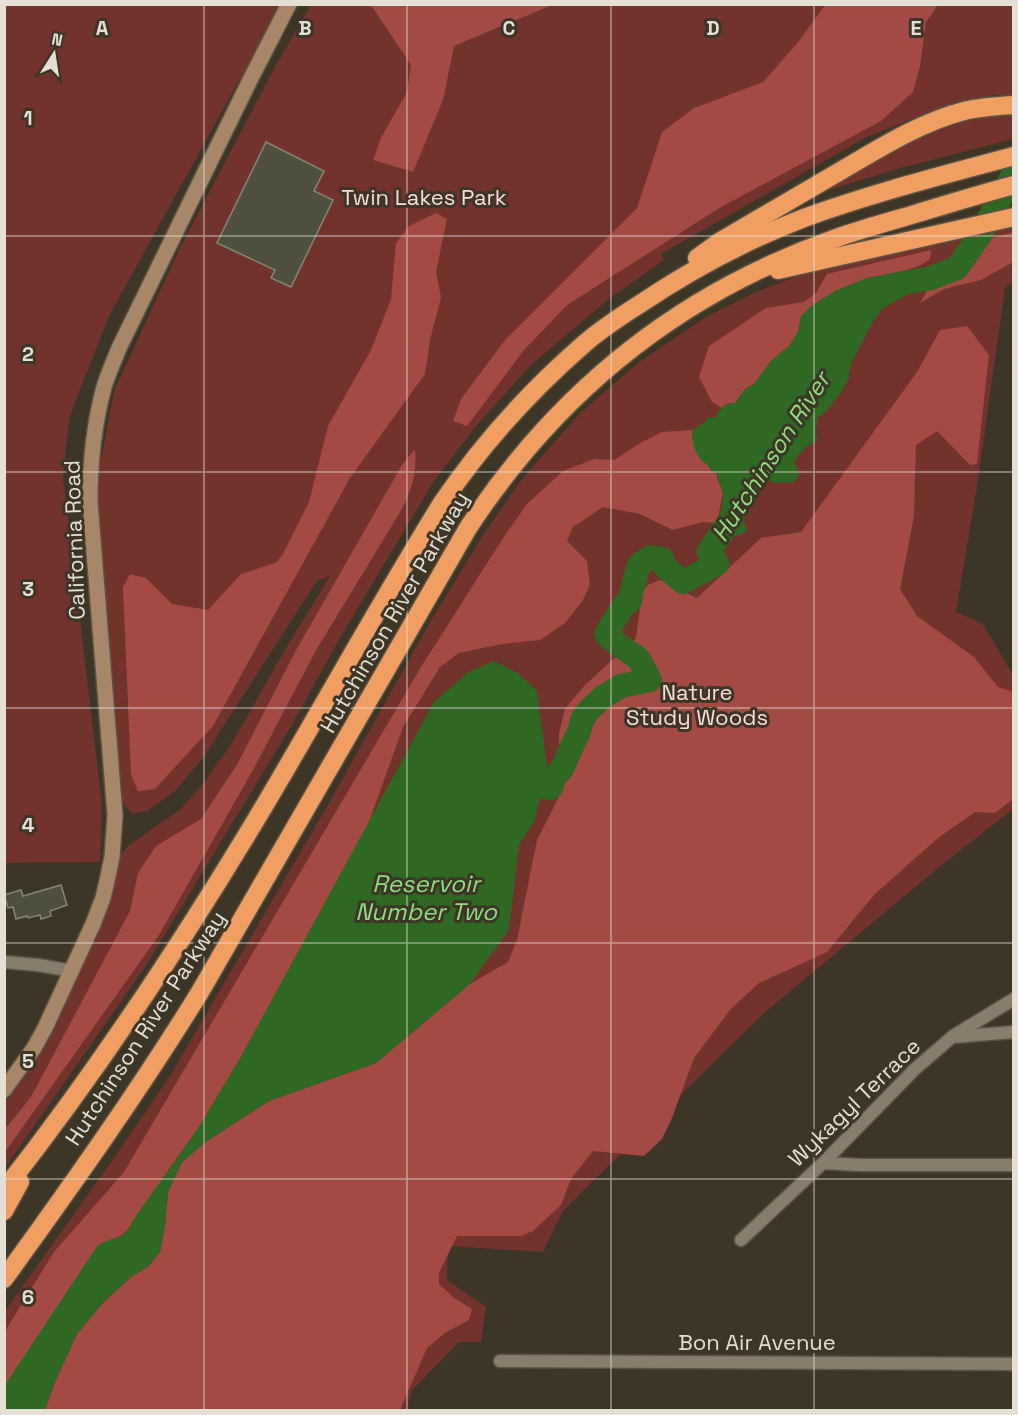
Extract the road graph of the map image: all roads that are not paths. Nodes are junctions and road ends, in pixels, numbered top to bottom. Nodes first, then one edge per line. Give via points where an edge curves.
1 (289, 4) edge
2 (1014, 105) edge
3 (1014, 156) edge
4 (1014, 184) edge
5 (1010, 218) edge
6 (745, 277) junction
7 (653, 295) junction
8 (4, 962) edge
9 (72, 971) junction
10 (1014, 999) edge
11 (1014, 1032) edge
12 (952, 1036) junction
13 (4, 1090) edge
14 (42, 1141) junction
15 (823, 1163) junction
16 (1014, 1165) edge
17 (4, 1190) edge
18 (4, 1211) edge
19 (741, 1240) dead end
20 (4, 1279) edge
21 (500, 1361) dead end
22 (1014, 1364) edge

1 - 9 main road, California Road via 119,348 99,411 90,502 114,836 103,898
2 - 7 highway via 955,114 916,129 718,242
3 - 7 highway, Hutchinson River Parkway via 804,218 730,251
4 - 6 highway, Hutchinson River Parkway via 832,239
5 - 6 highway
6 - 20 highway, Hutchinson River Parkway via 666,323 609,366 557,415 496,488 456,548 174,1035
7 - 14 highway, Hutchinson River Parkway via 593,337 550,375 465,470 430,522 213,889 106,1053
8 - 9 street
9 - 13 main road, California Road via 34,1048
10 - 12 street
11 - 12 street, Wykagyl Terrace
12 - 15 street, Wykagyl Terrace
14 - 17 highway, Hutchinson River Parkway
14 - 18 highway
15 - 16 street
15 - 19 street, Wykagyl Terrace
21 - 22 street, Bon Air Avenue

